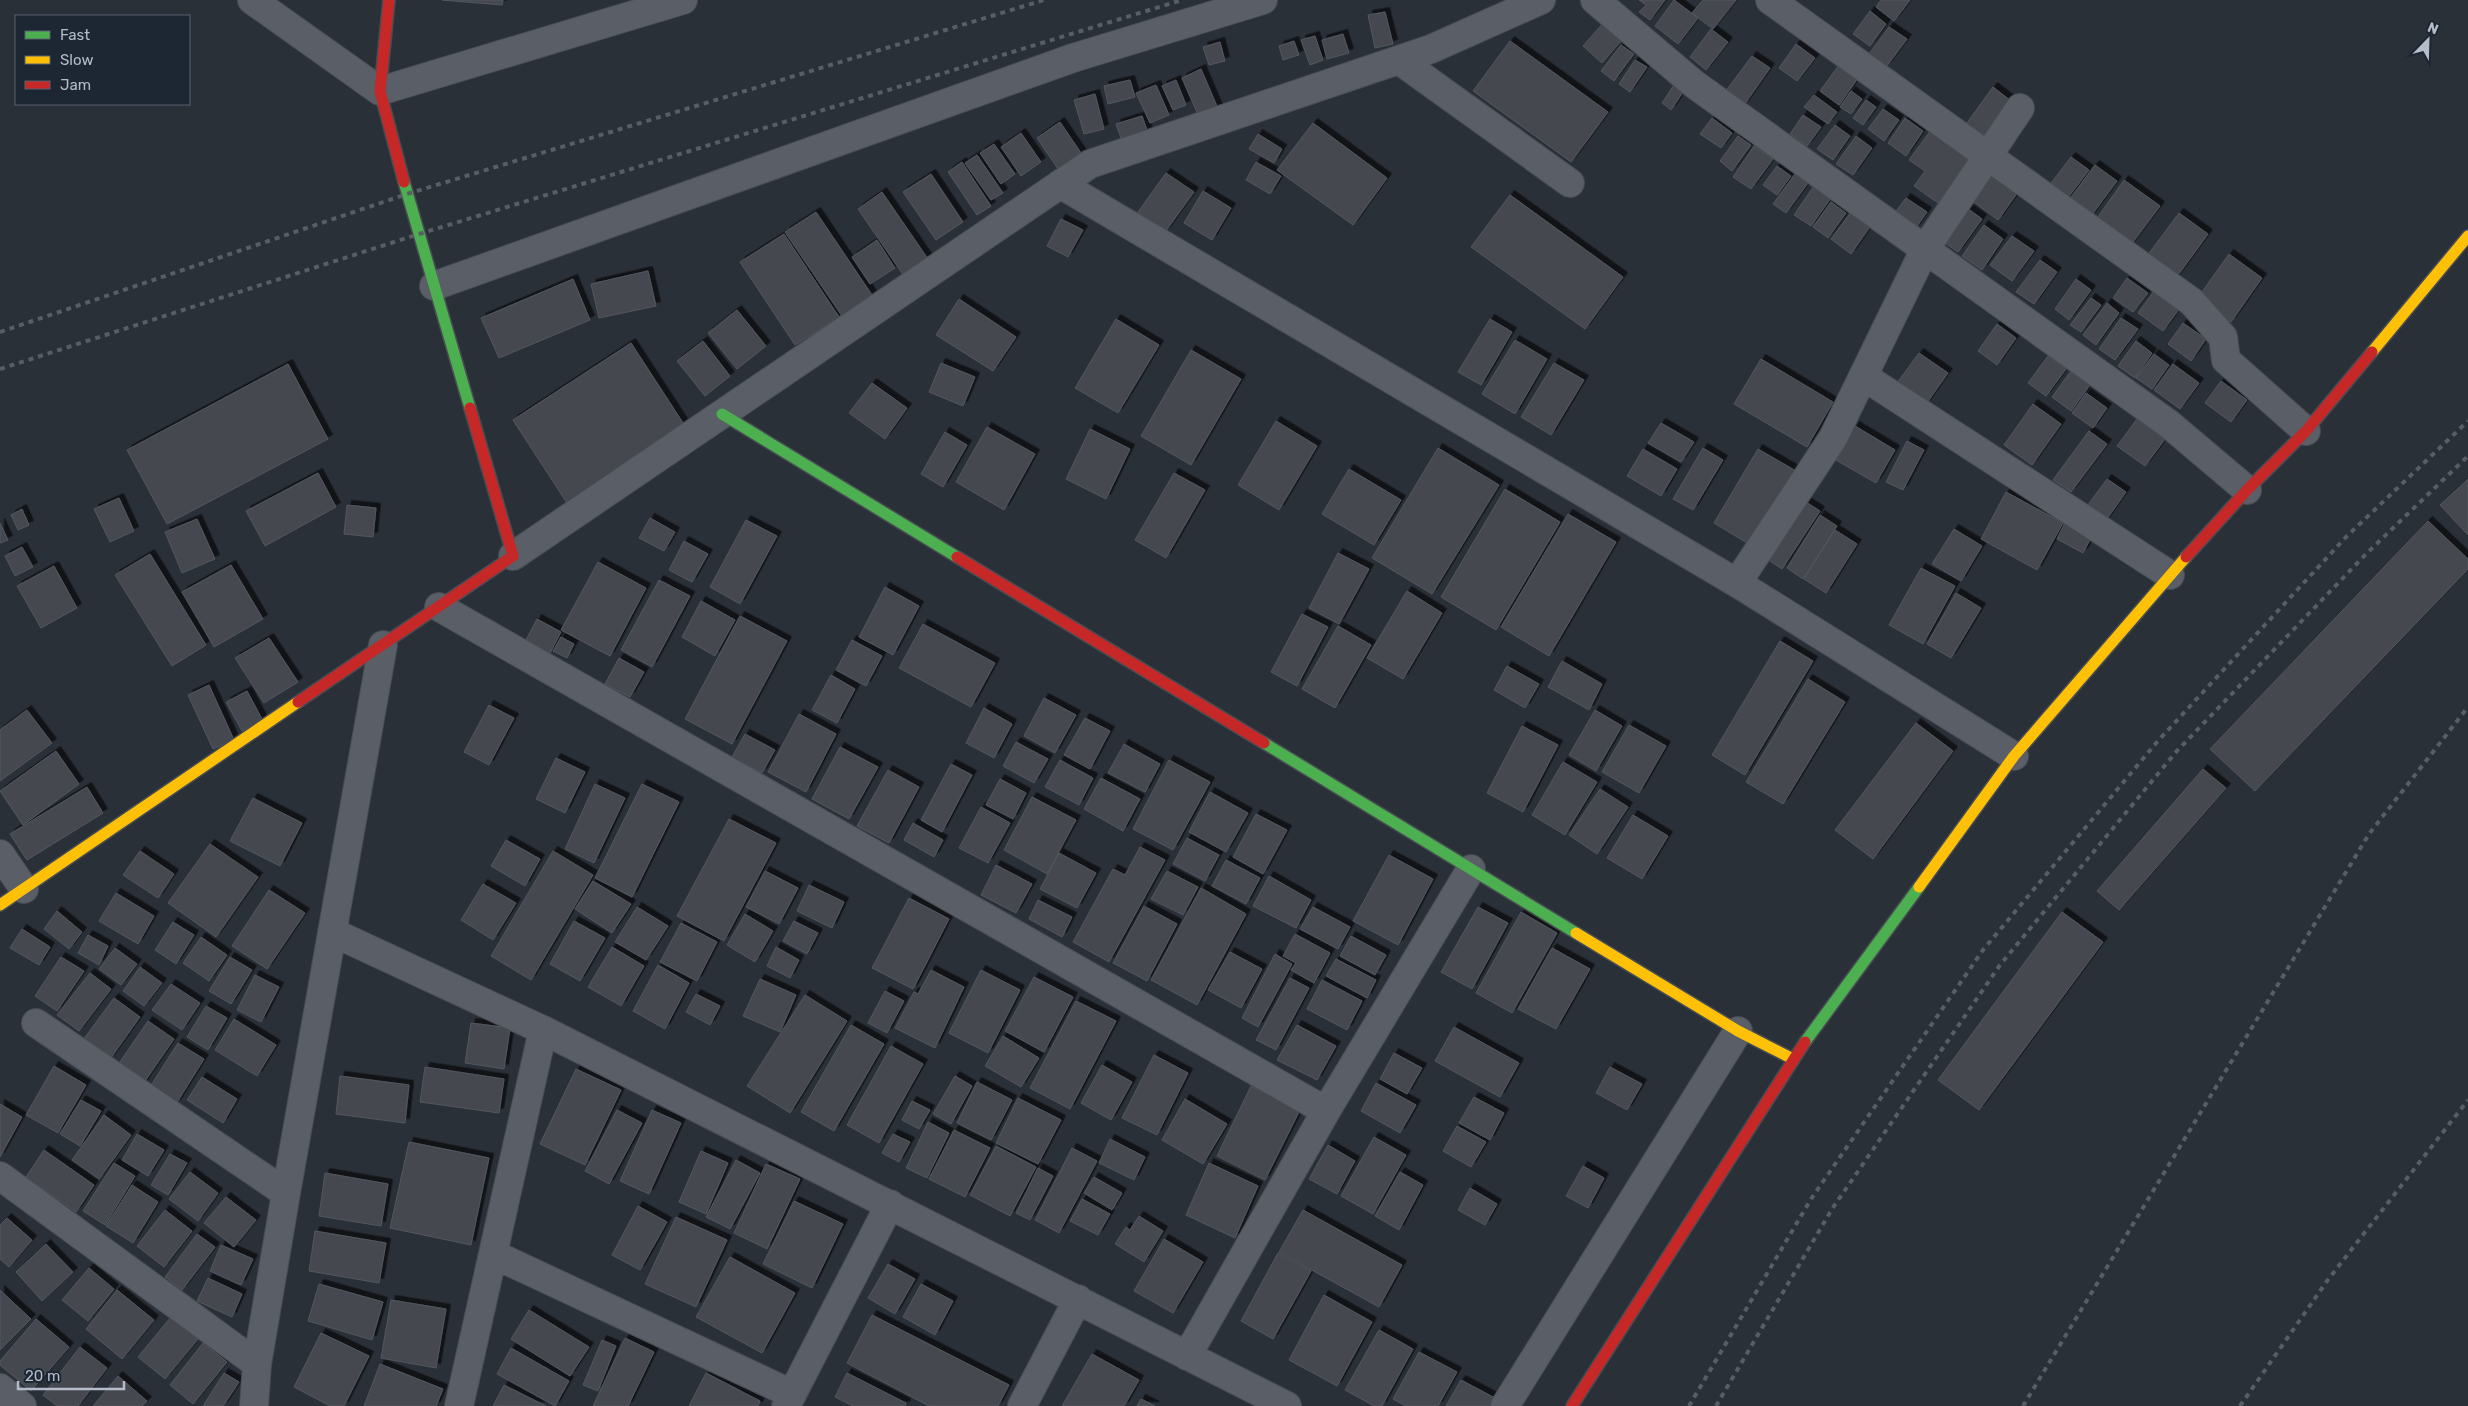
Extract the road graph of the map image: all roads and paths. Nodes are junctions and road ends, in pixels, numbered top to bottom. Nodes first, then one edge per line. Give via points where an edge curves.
1 (252, 0) edge
2 (389, 0) edge
3 (683, 0) edge
4 (1263, 0) edge
5 (1541, 0) edge
6 (1595, 0) edge
7 (1770, 0) edge
8 (1399, 60) junction
9 (380, 91) junction
10 (2020, 108) dead end
11 (1988, 156) junction
12 (1570, 183) dead end
13 (1060, 184) junction
14 (2468, 236) edge
15 (1925, 249) junction
16 (434, 286) junction
17 (1862, 376) junction
18 (722, 414) junction
19 (2306, 431) junction
20 (2247, 490) junction
21 (513, 556) junction
22 (2170, 575) junction
23 (1737, 583) junction
24 (439, 606) junction
25 (383, 645) junction
26 (2014, 756) junction
27 (0, 854) edge
28 (1471, 869) junction
29 (24, 889) junction
30 (0, 905) edge
31 (332, 932) junction
32 (36, 1023) dead end
33 (543, 1030) junction
34 (1738, 1031) junction
35 (1793, 1059) junction
36 (1326, 1111) junction
37 (0, 1176) edge
38 (286, 1193) junction
39 (890, 1204) junction
40 (493, 1254) junction
41 (1078, 1299) junction
42 (1187, 1356) junction
43 (257, 1364) junction
44 (0, 1388) edge
45 (789, 1400) edge
46 (259, 1404) edge
47 (22, 1406) edge
48 (459, 1406) edge
49 (1022, 1406) edge
50 (1287, 1406) edge
51 (1505, 1406) edge
52 (1572, 1406) edge

1 - 9 street
2 - 9 street
3 - 9 street
4 - 16 street via 1073,58
5 - 8 street
6 - 15 street via 1694,84
7 - 11 street
8 - 12 street
8 - 13 street via 1090,164
9 - 16 street
10 - 11 street
11 - 15 street
11 - 19 street via 2192,302 2223,336 2226,360
13 - 18 street
13 - 23 street
14 - 19 street
15 - 17 street
15 - 20 street via 2169,424
16 - 21 street
17 - 22 street
17 - 23 street via 1832,438
18 - 21 street
18 - 28 street
19 - 20 street
20 - 22 street
21 - 24 street
22 - 26 street
23 - 26 street
24 - 25 street
24 - 36 street
25 - 29 street
25 - 31 street
26 - 35 street
27 - 29 street
28 - 34 street
28 - 36 street
29 - 30 street
31 - 33 street
31 - 38 street
32 - 38 street
33 - 39 street
33 - 40 street
34 - 35 street
34 - 51 street
35 - 52 street
36 - 42 street
37 - 43 street
38 - 43 street
39 - 41 street
39 - 45 street
40 - 45 street
40 - 48 street
41 - 42 street
41 - 49 street
42 - 50 street
43 - 46 street
44 - 47 street

